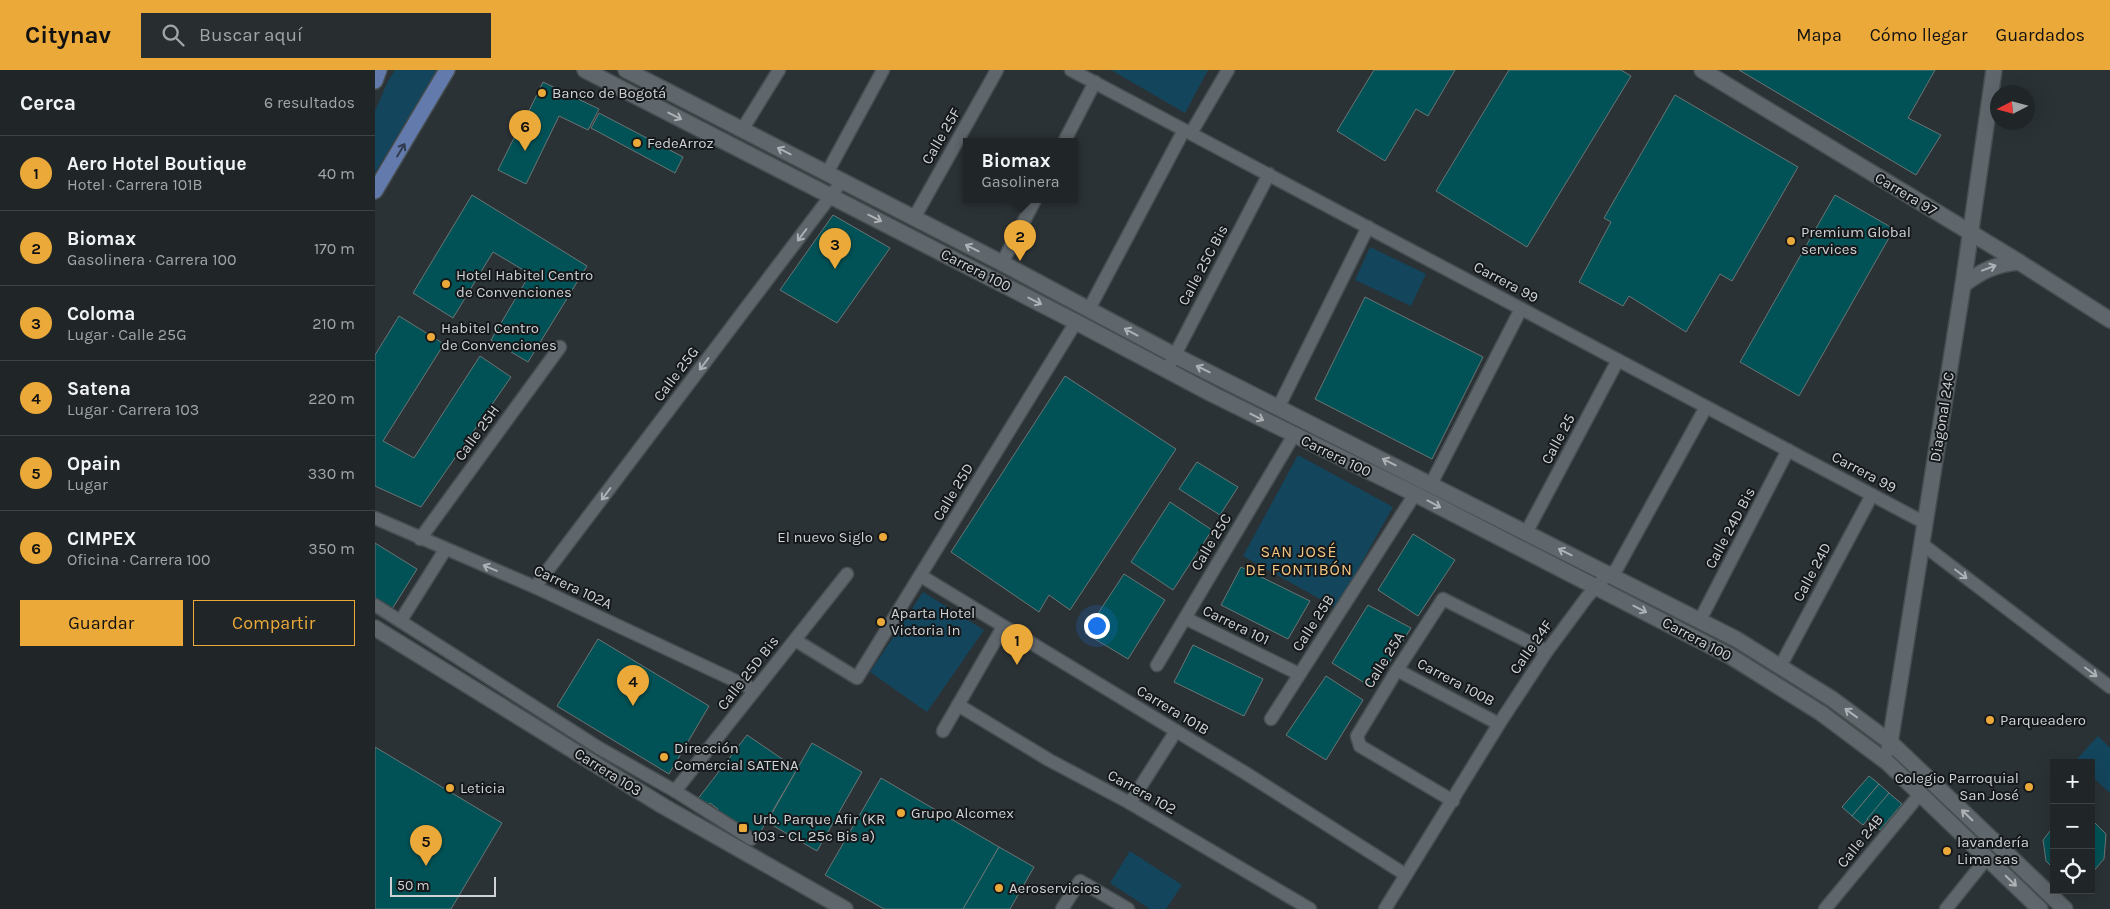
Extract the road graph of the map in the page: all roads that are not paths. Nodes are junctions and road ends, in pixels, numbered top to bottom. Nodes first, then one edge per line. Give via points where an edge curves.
1 (377, 70) edge
2 (447, 70) edge
3 (585, 70) edge
4 (626, 70) edge
5 (779, 70) edge
6 (883, 70) edge
7 (997, 70) edge
8 (1071, 70) edge
9 (1228, 70) edge
10 (1702, 70) edge
11 (1994, 70) edge
12 (375, 81) edge
13 (1095, 82) junction
14 (742, 130) junction
15 (1188, 132) junction
16 (1066, 138) edge
17 (827, 173) junction
18 (1269, 174) junction
19 (841, 181) junction
20 (375, 191) edge
21 (831, 196) junction
22 (1033, 203) edge
23 (914, 218) junction
24 (1368, 227) junction
25 (1971, 233) junction
26 (2019, 262) junction
27 (1002, 263) junction
28 (1963, 285) junction
29 (1089, 309) junction
30 (1521, 309) junction
31 (2110, 320) edge
32 (1076, 322) junction
33 (560, 347) dead end
34 (1174, 355) junction
35 (1618, 360) junction
36 (1167, 370) junction
37 (1279, 406) junction
38 (1706, 407) junction
39 (1294, 435) junction
40 (1788, 450) junction
41 (1431, 484) junction
42 (1415, 494) junction
43 (1872, 495) junction
44 (375, 518) edge
45 (1925, 523) junction
46 (1526, 532) junction
47 (420, 539) junction
48 (1922, 544) junction
49 (445, 550) junction
50 (847, 574) dead end
51 (1608, 574) junction
52 (921, 576) junction
53 (535, 587) junction
54 (1596, 587) junction
55 (375, 605) edge
56 (1185, 618) junction
57 (401, 620) junction
58 (1700, 620) junction
59 (1003, 627) junction
60 (375, 628) edge
61 (795, 640) junction
62 (1547, 651) junction
63 (1157, 665) dead end
64 (1781, 666) junction
65 (1397, 670) junction
66 (1299, 674) junction
67 (2110, 687) edge
68 (755, 690) junction
69 (958, 705) junction
70 (1271, 719) dead end
71 (1499, 724) junction
72 (943, 731) dead end
73 (1176, 731) junction
74 (1890, 742) junction
75 (1887, 763) junction
76 (675, 791) junction
77 (1920, 794) junction
78 (1453, 801) junction
79 (1130, 804) junction
80 (751, 839) dead end
81 (1987, 858) junction
82 (1406, 875) junction
83 (845, 909) edge
84 (1062, 909) edge
85 (1128, 909) edge
86 (1310, 909) edge
87 (1385, 909) edge
88 (1825, 909) edge
89 (1946, 909) edge
90 (2040, 909) edge
91 (2065, 909) edge

1 - 12 main road
20 -> 2 main road
3 -> 21 main road, Carrera 100
4 - 14 main road, Carrera 100
5 - 14 street
6 - 17 street
7 - 23 street, Calle 25F
8 - 13 street, Carrera 99
9 - 15 street
10 - 25 main road, Carrera 97
11 - 25 main road, Diagonal 24C
13 - 15 street, Carrera 99
13 - 16 street
17 -> 14 main road, Carrera 100
15 - 18 street, Carrera 99
15 - 29 street
17 - 19 main road, Carrera 100
18 - 24 street, Carrera 99
18 - 34 street, Calle 25C Bis
19 - 21 street, Calle 25G
19 - 23 main road, Carrera 100
21 -> 32 main road, Carrera 100
21 -> 53 street, Calle 25G
22 - 27 street
27 -> 23 main road, Carrera 100
24 - 30 street, Carrera 99
24 - 37 street
25 - 26 main road, Carrera 97
25 - 28 main road, Diagonal 24C
28 -> 26 main road via 1990,267
26 - 31 main road, Carrera 97
27 - 29 main road, Carrera 100
28 - 45 main road, Diagonal 24C
34 -> 29 main road, Carrera 100
30 - 35 street, Carrera 99
30 - 41 street
32 - 36 main road, Carrera 100
32 - 52 street, Calle 25D
33 - 47 street, Calle 25H
34 - 36 street, Calle 25C Bis
37 -> 34 main road, Carrera 100
35 - 38 street, Carrera 99
35 - 46 street, Calle 25
36 -> 39 main road, Carrera 100
41 -> 37 main road, Carrera 100
38 - 40 street, Carrera 99
38 - 51 street, Calle 24F via 1616,570
39 - 42 main road, Carrera 100
39 - 56 street, Calle 25C
40 - 43 street, Carrera 99
40 - 58 street, Calle 24D Bis
41 - 46 main road, Carrera 100
42 -> 54 main road, Carrera 100
42 - 66 street, Calle 25B
43 - 45 street, Carrera 99
43 - 64 street, Calle 24D
44 - 47 street, Carrera 102A
45 - 48 main road, Diagonal 24C
51 -> 46 main road, Carrera 100
47 - 49 street, Carrera 102A
48 -> 67 street
48 - 74 main road, Diagonal 24C
53 -> 49 street, Carrera 102A
49 - 57 street
50 - 61 street, Calle 25D Bis
51 - 54 street, Calle 24F
51 - 58 main road, Carrera 100
52 - 59 street, Carrera 101B
52 - 61 street, Calle 25D via 857,678
53 - 68 street, Carrera 102A
54 - 62 street, Calle 24F
54 -> 75 main road, Carrera 100 via 1762,675 1821,713
55 - 57 street, Carrera 103
56 - 63 street, Calle 25C
56 - 66 street, Carrera 101
57 - 76 street, Carrera 103 via 599,748
58 - 64 main road, Carrera 100
59 - 69 street
59 - 73 street, Carrera 101B
60 - 83 main road, Carrera 103 via 663,806
61 - 68 street, Calle 25D Bis
62 - 65 street, Calle 25A via 1443,599
62 - 71 street, Calle 24F
74 -> 64 main road, Carrera 100
65 - 71 street, Carrera 100B
65 - 78 street, Calle 25A via 1357,741 1360,746
66 - 70 street, Calle 25B
68 - 76 street, Calle 25D Bis
69 - 72 street
69 - 79 street, Carrera 102
71 - 78 street, Calle 24F
73 - 79 street
73 - 82 street, Carrera 101B
74 - 75 main road, Diagonal 24C
91 -> 74 main road, Carrera 100
75 - 77 main road, Carrera 100
76 - 80 street, Carrera 103
77 - 81 main road, Carrera 100
77 - 88 street, Calle 24B
78 - 82 street, Calle 24F
79 - 86 street, Carrera 102
81 - 89 street
81 -> 90 main road, Carrera 100
82 - 87 street, Calle 24F
84 - 85 street via 1080,880

